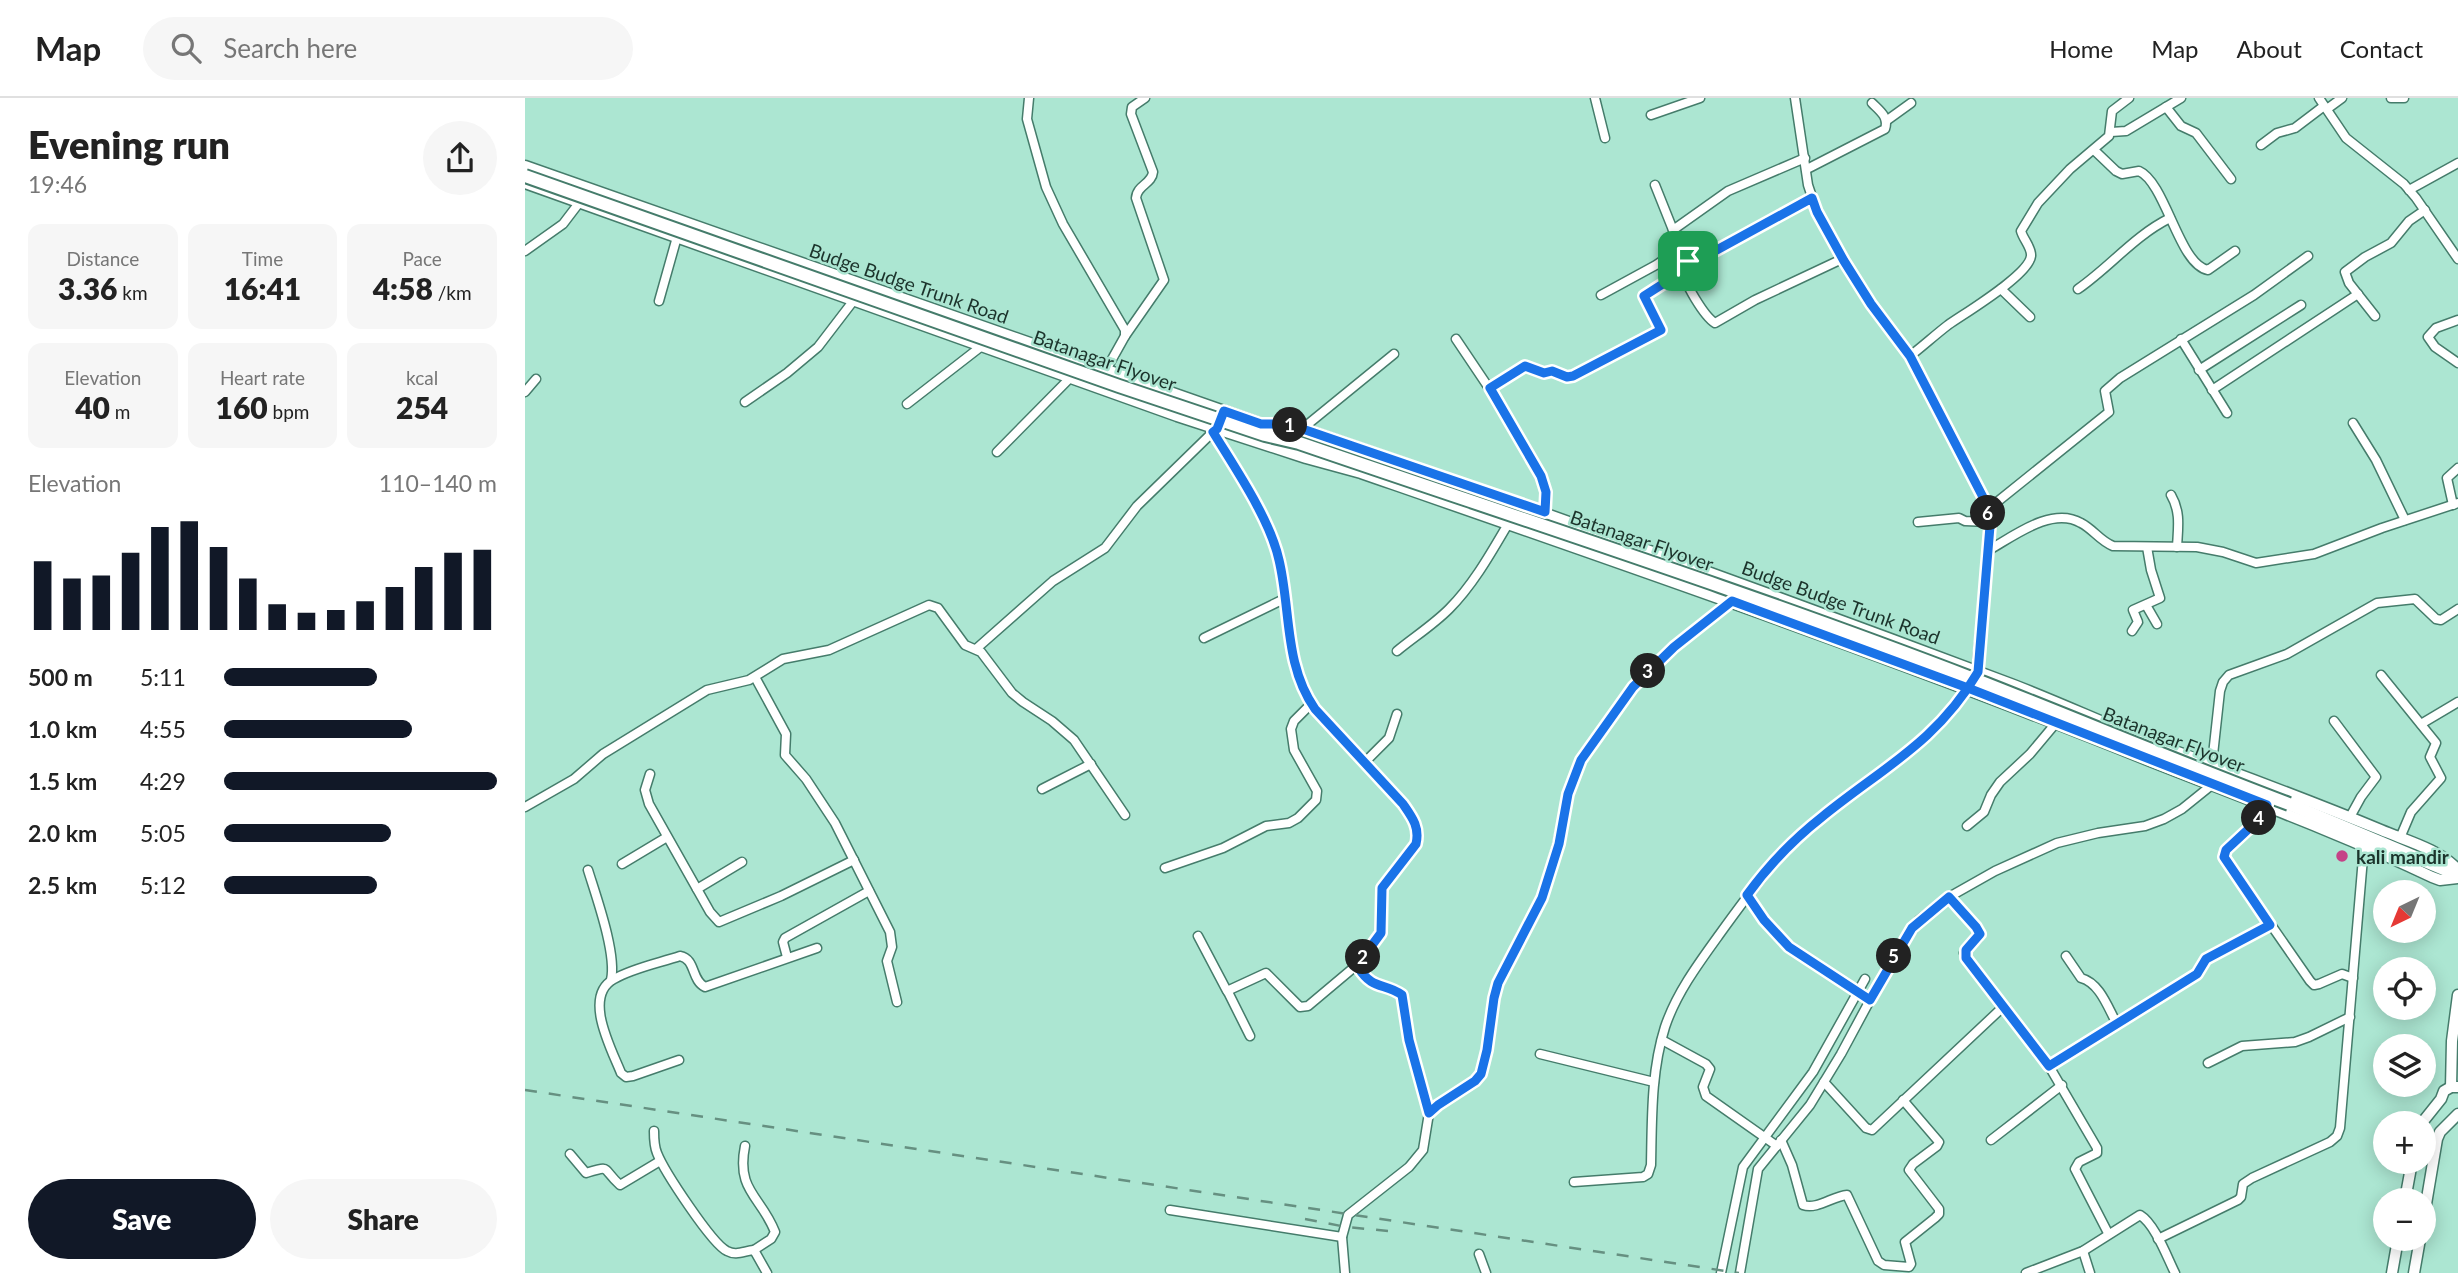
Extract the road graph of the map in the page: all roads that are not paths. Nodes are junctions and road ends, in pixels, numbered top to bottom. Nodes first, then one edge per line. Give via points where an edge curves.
1 (1028, 98) edge
2 (1145, 98) edge
3 (1595, 98) edge
4 (1795, 98) edge
5 (2129, 98) edge
6 (2181, 98) edge
7 (2342, 98) edge
8 (2391, 98) edge
9 (2404, 98) edge
10 (1695, 99) edge
11 (2117, 102) edge
12 (1872, 103) dead end
13 (1911, 103) dead end
14 (2323, 104) edge
15 (2166, 107) junction
16 (1651, 116) dead end
17 (1886, 121) junction
18 (2111, 132) junction
19 (1605, 138) dead end
20 (2261, 145) dead end
21 (2094, 150) junction
22 (1805, 158) junction
23 (2458, 163) edge
24 (525, 166) edge
25 (1807, 169) junction
26 (525, 176) edge
27 (2231, 179) dead end
28 (525, 183) edge
29 (1655, 185) dead end
30 (2410, 190) junction
31 (1812, 198) junction
32 (579, 202) junction
33 (2425, 210) junction
34 (2171, 218) junction
35 (1672, 229) junction
36 (677, 237) junction
37 (1681, 248) junction
38 (525, 251) edge
39 (2235, 251) dead end
40 (2457, 252) edge
41 (2308, 256) dead end
42 (1842, 258) junction
43 (1688, 261) junction
44 (1683, 271) junction
45 (2001, 289) junction
46 (2078, 289) dead end
47 (2358, 294) junction
48 (1601, 295) dead end
49 (854, 300) junction
50 (659, 301) dead end
51 (2301, 305) dead end
52 (2375, 316) dead end
53 (2030, 317) dead end
54 (2458, 320) edge
55 (1125, 336) junction
56 (1456, 339) dead end
57 (2181, 339) junction
58 (983, 345) junction
59 (1394, 354) dead end
60 (1910, 356) junction
61 (2458, 363) edge
62 (1106, 370) junction
63 (2199, 370) junction
64 (1071, 377) junction
65 (536, 379) dead end
66 (1490, 388) junction
67 (2212, 390) junction
68 (525, 392) edge
69 (745, 402) dead end
70 (907, 404) dead end
71 (1224, 411) junction
72 (2227, 413) dead end
73 (2353, 423) dead end
74 (1302, 429) junction
75 (1215, 430) junction
76 (997, 452) dead end
77 (2458, 468) edge
78 (2171, 495) dead end
79 (2455, 504) edge
80 (1987, 510) junction
81 (1545, 512) junction
82 (2405, 520) junction
83 (1918, 522) dead end
84 (1989, 522) junction
85 (1508, 524) junction
86 (2147, 547) junction
87 (2177, 547) junction
88 (1989, 550) junction
89 (1286, 598) junction
90 (1732, 601) junction
91 (2146, 605) junction
92 (2458, 608) edge
93 (2157, 624) dead end
94 (2132, 631) dead end
95 (1204, 638) dead end
96 (976, 649) junction
97 (1397, 651) dead end
98 (1978, 672) junction
99 (2381, 675) dead end
100 (755, 677) junction
101 (1968, 688) junction
102 (2458, 702) edge
103 (1311, 704) junction
104 (1397, 714) dead end
105 (2334, 721) dead end
106 (2056, 723) junction
107 (2421, 724) junction
108 (1364, 763) junction
109 (2210, 763) junction
110 (1091, 764) junction
111 (650, 774) dead end
112 (2213, 784) junction
113 (1042, 789) dead end
114 (2267, 805) junction
115 (525, 807) edge
116 (1125, 815) dead end
117 (2350, 817) junction
118 (1967, 826) dead end
119 (667, 837) junction
120 (2400, 838) junction
121 (2364, 846) junction
122 (854, 860) junction
123 (742, 862) dead end
124 (622, 864) dead end
125 (1165, 868) dead end
126 (588, 870) dead end
127 (2458, 874) edge
128 (697, 889) junction
129 (869, 891) junction
130 (1747, 895) junction
131 (1949, 897) junction
132 (2270, 925) junction
133 (1198, 936) dead end
134 (817, 948) dead end
135 (2066, 956) dead end
136 (787, 957) junction
137 (1358, 964) junction
138 (2353, 978) junction
139 (1865, 979) dead end
140 (611, 980) junction
141 (1228, 992) junction
142 (1857, 993) junction
143 (2458, 995) edge
144 (1870, 1000) junction
145 (897, 1002) dead end
146 (2003, 1007) junction
147 (2350, 1017) junction
148 (2117, 1024) junction
149 (1250, 1036) dead end
150 (1662, 1040) junction
151 (1540, 1054) dead end
152 (679, 1060) dead end
153 (2208, 1063) dead end
154 (2049, 1066) junction
155 (1654, 1082) junction
156 (1824, 1082) junction
157 (2061, 1085) junction
158 (2455, 1087) edge
159 (1903, 1100) junction
160 (2441, 1100) junction
161 (2432, 1111) edge
162 (1429, 1113) junction
163 (2458, 1114) edge
164 (654, 1131) dead end
165 (1991, 1140) dead end
166 (1772, 1141) junction
167 (745, 1146) dead end
168 (569, 1154) dead end
169 (660, 1161) junction
170 (1574, 1182) dead end
171 (2429, 1188) edge
172 (1170, 1210) dead end
173 (2108, 1233) junction
174 (1342, 1237) junction
175 (2158, 1239) junction
176 (754, 1250) junction
177 (2083, 1251) junction
178 (2396, 1251) edge
179 (2418, 1251) edge
180 (1479, 1254) dead end
181 (766, 1273) edge
182 (1345, 1273) edge
183 (1486, 1273) edge
184 (1721, 1273) edge
185 (1740, 1273) edge
186 (2026, 1273) edge
187 (2090, 1273) edge
188 (2175, 1273) edge
189 (2392, 1273) edge
190 (2414, 1273) edge

1 - 55 street via 1027,119 1046,187
2 - 55 street via 1132,107 1131,114 1153,172 1136,198 1164,280
3 - 19 street
4 - 22 street
5 - 11 street
6 - 15 street
7 - 14 street
8 - 9 street
10 - 16 street
11 - 18 street via 2110,114
12 - 17 street
13 - 17 street
14 - 20 street via 2295,128 2277,133
14 - 30 street via 2356,148
15 - 18 street via 2126,131
15 - 27 street via 2196,134
17 - 25 street via 1881,133
18 - 21 street
21 - 34 street via 2116,172 2145,173
21 - 45 street via 2070,169 2032,212 2021,231 2029,260
22 - 25 street
22 - 35 street via 1728,191
23 - 30 street
24 - 62 street, Budge Budge Trunk Road
25 - 31 street
26 - 127 main road, Batanagar Flyover, bridge via 1119,386 1727,589 1973,679
28 - 32 street, Budge Budge Trunk Road
29 - 35 street
30 - 33 street
31 - 42 street
31 - 43 street via 1693,263
32 - 36 street, Budge Budge Trunk Road
32 - 38 street via 554,232
33 - 40 street
33 - 47 street via 2391,243 2345,272
34 - 39 street via 2204,270 2214,268
34 - 46 street via 2143,233
35 - 37 street
36 - 49 street, Budge Budge Trunk Road
36 - 50 street
37 - 43 street
37 - 48 street
41 - 57 street
42 - 44 street via 1714,323
42 - 60 street
43 - 44 street
44 - 66 street via 1644,296 1661,330 1573,376 1525,366
45 - 53 street
45 - 60 street
47 - 52 street
47 - 67 street
49 - 58 street, Budge Budge Trunk Road
49 - 69 street via 818,347
51 - 63 street
54 - 61 street via 2436,328 2428,337 2435,348
55 - 62 street
56 - 66 street
57 - 63 street
57 - 80 street via 2107,389 2109,412
58 - 64 street, Budge Budge Trunk Road
58 - 70 street
59 - 74 street
60 - 80 street via 1963,454
62 - 71 street, Budge Budge Trunk Road
63 - 67 street
64 - 75 street, Budge Budge Trunk Road
64 - 76 street
65 - 68 street
66 - 81 street via 1541,476
67 - 72 street
71 - 74 street, Budge Budge Trunk Road via 1261,424
71 - 75 street
73 - 82 street
74 - 81 street, Budge Budge Trunk Road
75 - 85 street, Budge Budge Trunk Road via 1361,473
75 - 89 street via 1274,543
75 - 96 street via 1137,506 1105,548 1053,581
77 - 79 street via 2447,478
78 - 87 street via 2179,502
79 - 82 street
80 - 84 street
81 - 98 street, Budge Budge Trunk Road
82 - 87 street via 2314,554 2256,563 2213,549
83 - 84 street via 1959,518
84 - 88 street
85 - 90 street, Budge Budge Trunk Road
85 - 97 street via 1458,600
86 - 87 street
86 - 88 street via 2113,546 2084,524 2065,518 2045,520
86 - 91 street via 2160,598
88 - 98 street
89 - 95 street
89 - 103 street via 1290,646
90 - 101 street, Budge Budge Trunk Road
90 - 162 street via 1633,687 1581,760 1542,898 1498,983 1481,1074
91 - 93 street
91 - 94 street via 2133,610 2138,622
92 - 109 street via 2441,620 2415,598 2377,603 2295,650 2229,675 2220,691
96 - 100 street via 965,645 938,608 929,605 829,650 783,659
96 - 110 street via 1012,693 1066,732
98 - 101 street
98 - 109 street, Budge Budge Trunk Road
99 - 107 street
100 - 115 street via 707,690
100 - 122 street via 786,734 785,755 823,804
101 - 106 street, Budge Budge Trunk Road
101 - 130 street via 1927,737 1819,819
102 - 107 street
103 - 108 street
103 - 125 street via 1291,729 1294,750 1317,791 1316,800 1289,823 1266,826 1223,848
104 - 108 street via 1389,738
105 - 117 street via 2376,777
106 - 112 street, Budge Budge Trunk Road
106 - 118 street via 2000,782 1984,812
107 - 120 street via 2436,743 2430,757 2441,778 2411,813
108 - 137 street via 1403,804 1418,835 1412,852 1382,888 1381,933
109 - 117 street, Budge Budge Trunk Road
110 - 113 street
110 - 116 street
111 - 119 street via 647,798
112 - 114 street, Budge Budge Trunk Road
112 - 131 street via 2164,819 2057,843
114 - 121 street, Budge Budge Trunk Road
114 - 132 street via 2224,857
117 - 120 street, Budge Budge Trunk Road
119 - 124 street
119 - 128 street
120 - 127 street, Budge Budge Trunk Road via 2448,860
121 - 127 street, Budge Budge Trunk Road via 2432,877 2449,880
121 - 138 street
122 - 128 street via 722,921 716,920
122 - 129 street
123 - 128 street
126 - 140 street via 608,944
129 - 136 street via 785,938
129 - 145 street via 893,942 887,961
130 - 142 street via 1789,947
130 - 150 street via 1691,975
131 - 144 street via 1912,928
131 - 146 street via 1980,934 1964,956
132 - 138 street via 2314,985 2342,974
132 - 148 street via 2206,959 2197,974
133 - 141 street
134 - 136 street
135 - 148 street via 2081,978 2095,985
136 - 140 street via 705,987 697,982 689,960 680,956
137 - 141 street via 1304,1007 1266,973
137 - 162 street via 1374,985 1396,991 1404,999 1409,1040
138 - 147 street
139 - 142 street
140 - 152 street via 600,998 599,1013 621,1073 633,1076
141 - 149 street
142 - 144 street
142 - 166 street
143 - 158 street via 2452,1041
144 - 156 street
146 - 154 street
146 - 159 street
147 - 153 street via 2295,1042 2242,1046
147 - 175 street via 2337,1136 2252,1178 2243,1184 2238,1200
148 - 154 street
150 - 155 street
150 - 166 street via 1706,1064 1710,1069 1703,1087 1706,1096
151 - 155 street
154 - 157 street
155 - 170 street via 1648,1174
156 - 159 street via 1869,1130
156 - 166 street via 1804,1114
157 - 165 street
157 - 173 street via 2098,1151 2075,1169
158 - 160 street via 2444,1091
159 - 166 street via 1939,1142 1909,1170 1940,1209 1935,1219 1905,1242 1909,1267 1878,1261 1847,1195 1803,1205 1793,1165
160 - 161 street
160 - 163 street via 2446,1111
162 - 174 street via 1417,1159 1348,1216
163 - 171 street via 2437,1139
164 - 169 street
166 - 184 street via 1743,1167
166 - 185 street via 1755,1177
167 - 176 street via 742,1164 748,1188 775,1232
168 - 169 street via 586,1173 602,1167 620,1185
169 - 176 street via 717,1243 730,1253
172 - 174 street
173 - 175 street via 2140,1215
173 - 177 street
174 - 182 street
175 - 188 street
176 - 181 street
177 - 186 street
177 - 187 street
178 - 189 street
179 - 190 street
180 - 183 street

